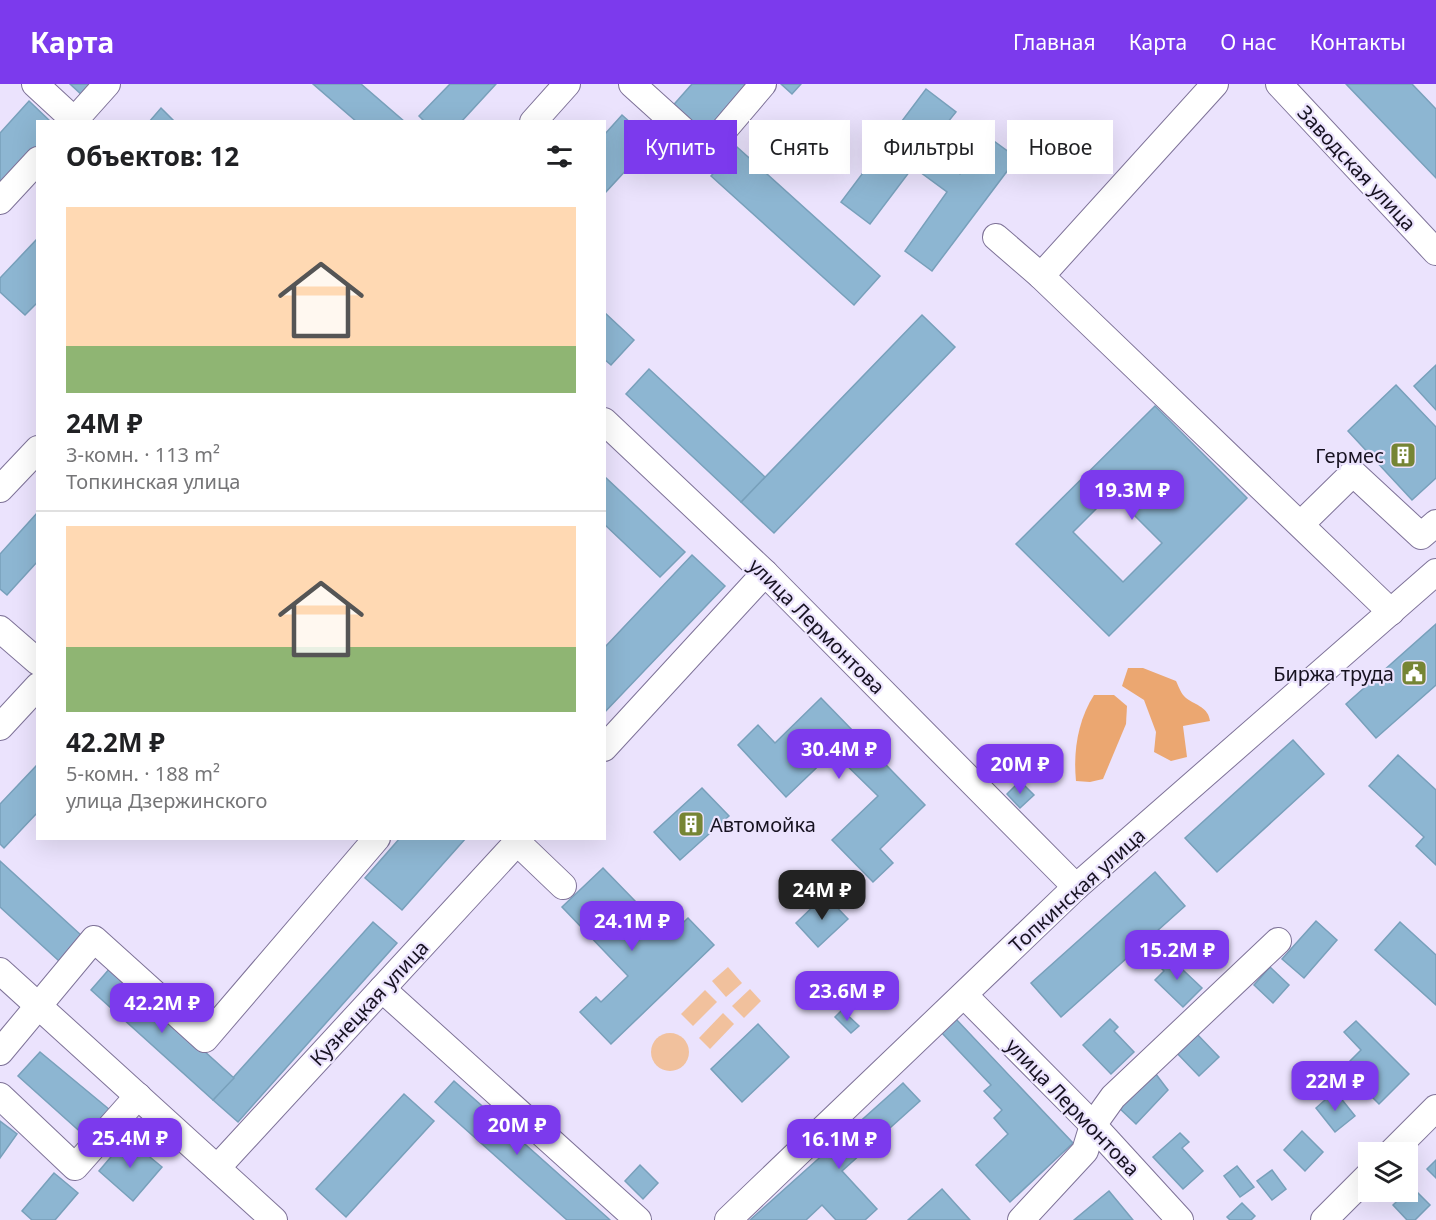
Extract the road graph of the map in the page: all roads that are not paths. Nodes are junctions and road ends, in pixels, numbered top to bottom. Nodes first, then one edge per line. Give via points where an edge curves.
1 (35, 84) edge
2 (107, 84) edge
3 (567, 84) edge
4 (632, 84) edge
5 (763, 84) edge
6 (1215, 84) edge
7 (1279, 84) edge
8 (72, 120) edge
9 (74, 120) edge
10 (535, 120) edge
11 (36, 162) edge
12 (0, 201) edge
13 (996, 237) dead end
14 (1436, 252) edge
15 (1041, 276) junction
16 (606, 423) edge
17 (36, 451) edge
18 (0, 489) edge
19 (1436, 523) edge
20 (1300, 524) junction
21 (1436, 572) edge
22 (765, 573) junction
23 (1391, 612) junction
24 (0, 629) edge
25 (36, 660) edge
26 (36, 688) edge
27 (0, 727) edge
28 (606, 746) edge
29 (375, 840) edge
30 (519, 840) edge
31 (563, 886) dead end
32 (1076, 887) junction
33 (1278, 941) dead end
34 (0, 971) edge
35 (382, 989) junction
36 (964, 994) junction
37 (37, 1005) junction
38 (0, 1052) edge
39 (0, 1096) edge
40 (138, 1096) junction
41 (1436, 1108) edge
42 (1093, 1125) junction
43 (1402, 1142) edge
44 (217, 1168) junction
45 (1358, 1186) edge
46 (274, 1220) edge
47 (638, 1220) edge
48 (728, 1220) edge
49 (1021, 1220) edge
50 (1180, 1220) edge
51 (1324, 1220) edge

1 - 8 street
2 - 9 street
3 - 10 street
4 - 5 street via 706,151
6 - 15 street
7 - 14 street, Заводская улица
11 - 12 street
13 - 15 street
15 - 20 street
16 - 22 street, улица Лермонтова
17 - 18 street
19 - 20 street via 1421,536 1353,473
20 - 23 street
21 - 23 street, Топкинская улица
22 - 28 street
22 - 32 street, улица Лермонтова
23 - 32 street, Топкинская улица
24 - 25 street
26 - 27 street
29 - 37 street via 205,1039 94,939
30 - 31 street
30 - 35 street, Кузнецкая улица
32 - 36 street, Топкинская улица
33 - 42 street via 1113,1098
34 - 37 street
35 - 44 street, Кузнецкая улица
35 - 47 street
36 - 42 street, улица Лермонтова
36 - 48 street, Топкинская улица
37 - 38 street
37 - 40 street
39 - 40 street via 75,1167
40 - 44 street
41 - 43 street
42 - 49 street via 1085,1151
42 - 50 street, улица Лермонтова
44 - 46 street
45 - 51 street

